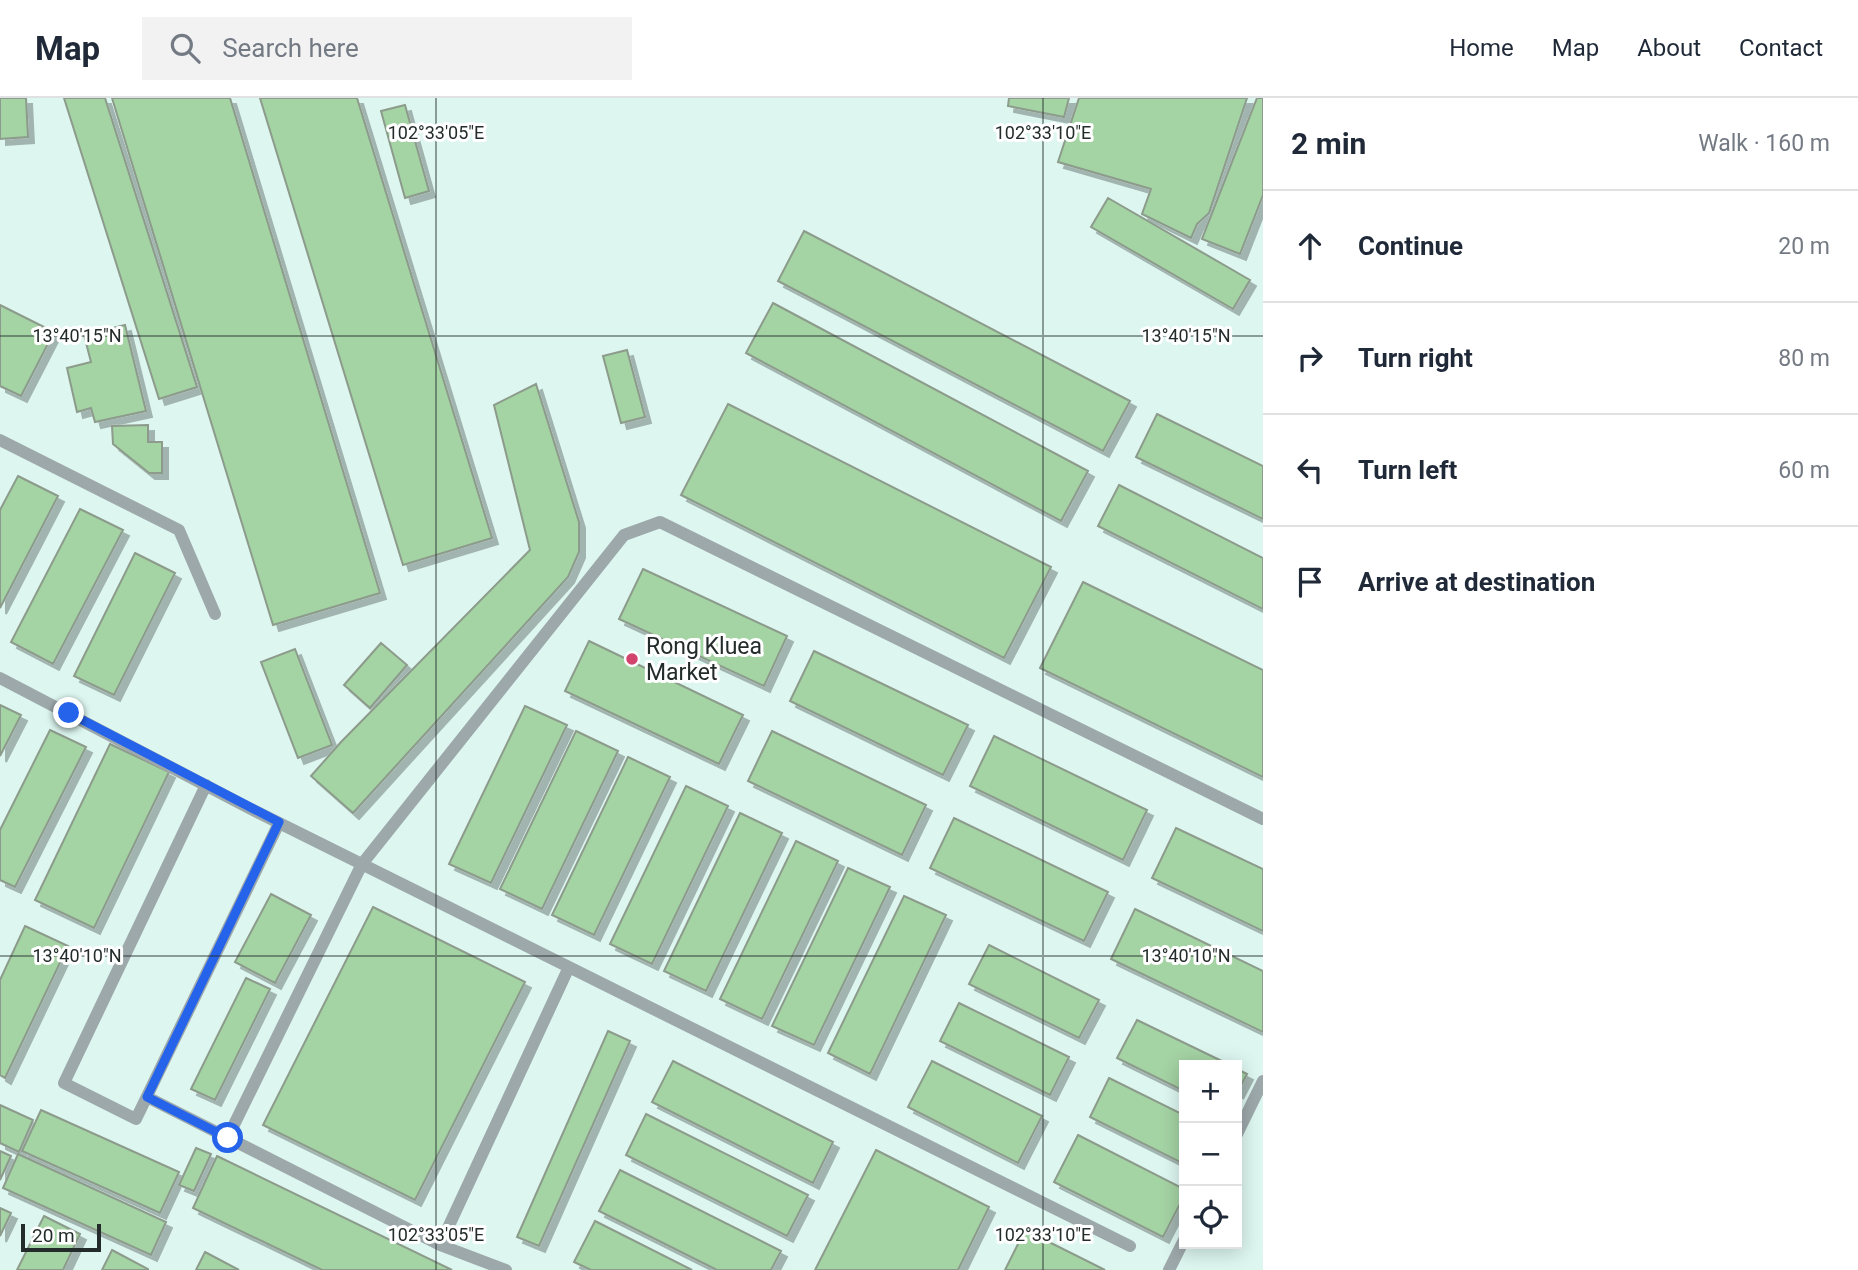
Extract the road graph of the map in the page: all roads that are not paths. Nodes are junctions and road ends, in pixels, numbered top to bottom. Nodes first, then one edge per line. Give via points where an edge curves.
1 (0, 440) edge
2 (215, 614) dead end
3 (0, 678) edge
4 (206, 785) junction
5 (1263, 819) edge
6 (279, 822) junction
7 (362, 864) junction
8 (569, 967) junction
9 (1263, 1080) edge
10 (147, 1097) junction
11 (1242, 1124) edge
12 (228, 1138) junction
13 (440, 1245) junction
14 (1130, 1245) dead end
15 (1180, 1249) edge
16 (506, 1270) edge
17 (1169, 1270) edge

1 - 2 lane via 179,530
3 - 4 lane
4 - 6 lane
4 - 10 lane via 64,1083 136,1119
5 - 7 lane via 660,522 624,535
6 - 7 lane
6 - 10 lane
7 - 8 lane
7 - 12 lane
8 - 13 lane
8 - 14 lane
9 - 11 lane
10 - 12 lane
12 - 13 lane
13 - 16 lane
15 - 17 lane

